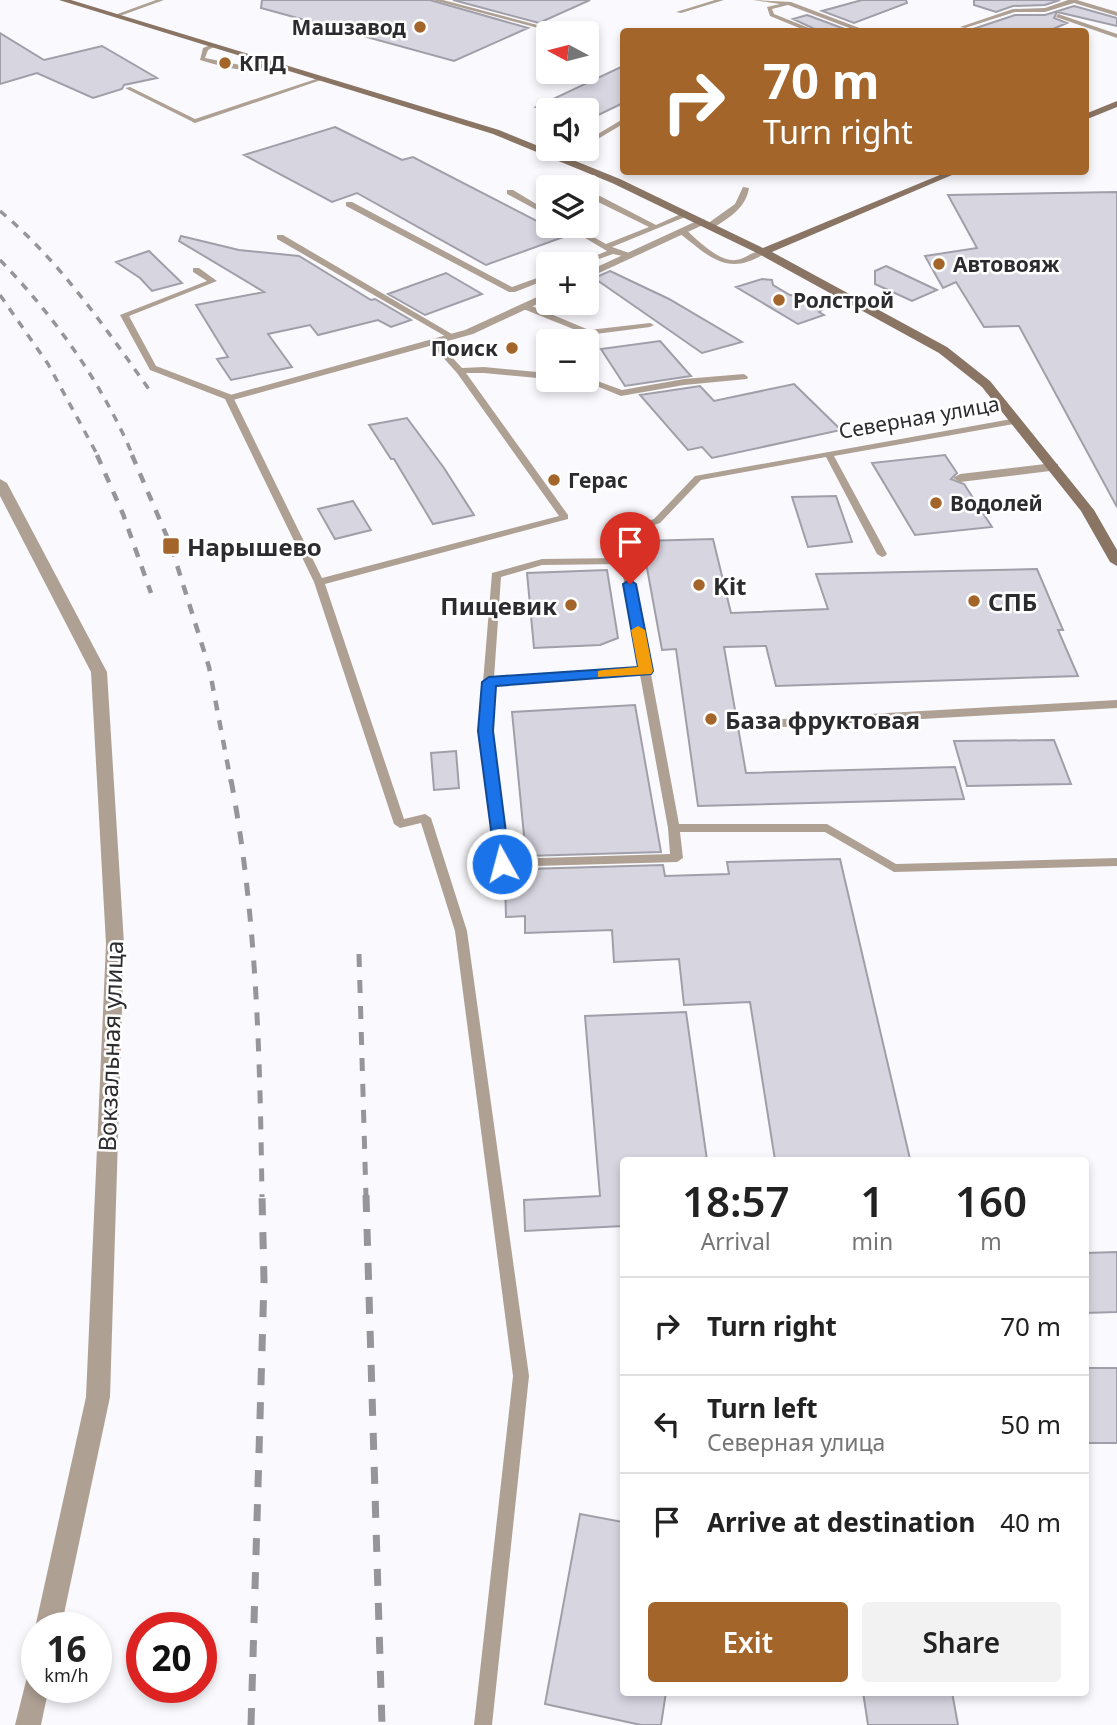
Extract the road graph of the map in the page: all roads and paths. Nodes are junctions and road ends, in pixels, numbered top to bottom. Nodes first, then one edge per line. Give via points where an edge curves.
1 (63, 0) edge
2 (162, 0) edge
3 (436, 0) edge
4 (721, 0) edge
5 (756, 0) edge
6 (1072, 0) edge
7 (789, 3) junction
8 (679, 12) dead end
9 (1117, 14) edge
10 (115, 16) junction
11 (1058, 16) dead end
12 (536, 26) edge
13 (963, 27) dead end
14 (806, 28) edge
15 (856, 28) edge
16 (1117, 36) edge
17 (213, 46) junction
18 (271, 64) junction
19 (321, 79) junction
20 (128, 88) dead end
21 (1117, 104) edge
22 (1089, 114) edge
23 (620, 123) edge
24 (599, 136) edge
25 (536, 149) edge
26 (564, 161) edge
27 (947, 175) edge
28 (745, 188) dead end
29 (510, 192) dead end
30 (599, 199) edge
31 (349, 204) dead end
32 (536, 207) edge
33 (686, 215) junction
34 (705, 224) junction
35 (655, 227) junction
36 (682, 231) junction
37 (280, 237) dead end
38 (590, 238) edge
39 (609, 249) junction
40 (763, 251) junction
41 (599, 254) edge
42 (629, 256) junction
43 (196, 270) dead end
44 (599, 270) edge
45 (536, 281) edge
46 (536, 300) edge
47 (524, 306) junction
48 (650, 325) dead end
49 (453, 337) junction
50 (433, 343) junction
51 (460, 371) junction
52 (536, 375) edge
53 (744, 377) dead end
54 (599, 385) edge
55 (229, 397) junction
56 (1017, 421) junction
57 (829, 454) junction
58 (1053, 467) junction
59 (960, 478) dead end
60 (0, 483) edge
61 (882, 554) dead end
62 (625, 561) junction
63 (1117, 562) edge
64 (318, 582) junction
65 (646, 671) junction
66 (489, 682) junction
67 (1117, 704) edge
68 (782, 723) dead end
69 (657, 729) joint
70 (674, 828) junction
71 (1117, 862) edge
72 (51, 1612) edge
73 (32, 1703) edge
74 (27, 1725) edge
75 (483, 1725) edge

1 - 10 main road, Северная улица
2 - 10 lane
3 - 12 lane
4 - 8 lane
5 - 7 lane
6 - 9 lane
6 - 13 lane via 1045,10 1014,10
7 - 14 lane via 769,8 772,15
7 - 15 lane
10 - 17 main road, Северная улица
11 - 16 lane
17 - 18 main road, Северная улица
17 - 18 lane via 205,49 202,59 237,68
18 - 19 main road, Северная улица
19 - 20 lane via 195,121
19 - 25 main road, Северная улица via 496,132
21 - 22 main road
23 - 24 lane
26 - 33 main road, Северная улица
27 - 40 main road
28 - 34 lane via 737,206
29 - 32 lane
30 - 35 lane
31 - 45 lane via 512,290
33 - 34 main road, Северная улица
33 - 35 lane
34 - 36 street
34 - 40 main road, Северная улица
35 - 39 lane
36 - 40 lane via 718,258 736,263
36 - 42 street
37 - 49 lane
38 - 39 lane
39 - 41 lane
39 - 42 lane
40 - 56 main road, Северная улица via 943,350 986,384
42 - 44 street
43 - 55 lane via 213,281 124,314 153,368
46 - 47 street
47 - 48 lane via 588,333
47 - 49 street
49 - 50 street
50 - 51 lane
50 - 55 street
51 - 52 lane
51 - 64 lane via 565,517
53 - 54 lane via 621,393
55 - 64 lane
56 - 57 lane, Северная улица
56 - 58 main road, Северная улица
57 - 61 lane, Северная улица
57 - 62 lane, Северная улица via 698,478 657,521 620,534
58 - 59 street
58 - 63 main road, Северная улица via 1087,510
60 - 72 street, Вокзальная улица via 99,672 115,944 98,1397
62 - 65 lane, Северная улица
62 - 66 lane via 542,562 496,575
64 - 75 lane via 400,824 425,818 461,931 521,1376
65 - 66 lane
65 - 69 lane, Северная улица
66 - 70 lane via 485,731 502,864 677,858
67 - 68 lane
69 - 70 lane
70 - 71 lane via 827,828 894,868
73 - 74 street

